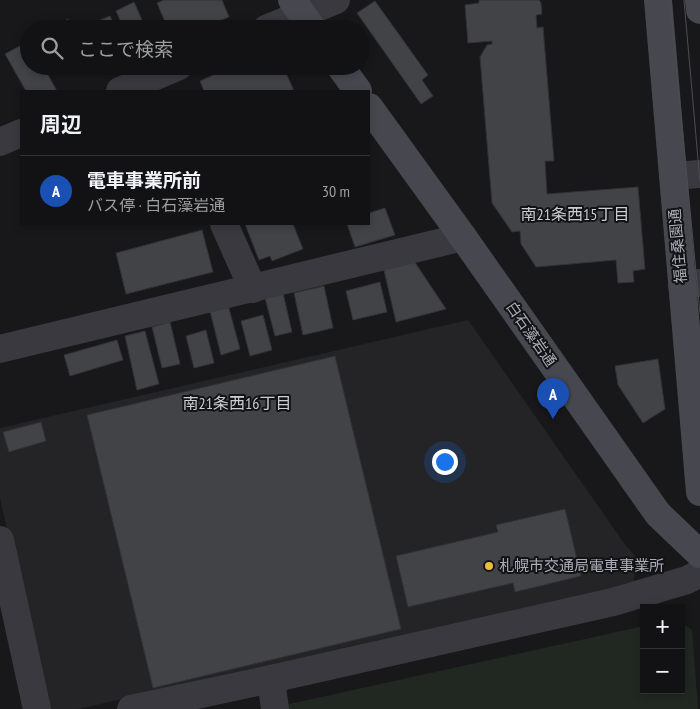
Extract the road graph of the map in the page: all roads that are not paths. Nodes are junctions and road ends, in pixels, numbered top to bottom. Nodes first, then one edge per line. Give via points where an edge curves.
1 (336, 0) edge
2 (658, 0) edge
3 (699, 0) edge
4 (700, 10) edge
5 (302, 14) edge
6 (288, 20) edge
7 (346, 75) edge
8 (168, 77) edge
9 (123, 90) edge
10 (357, 90) edge
11 (370, 107) edge
12 (20, 133) edge
13 (0, 142) edge
14 (700, 174) edge
15 (673, 176) junction
16 (224, 225) edge
17 (463, 237) junction
18 (691, 284) edge
19 (253, 289) junction
20 (0, 349) edge
21 (700, 492) edge
22 (0, 540) edge
23 (700, 554) edge
24 (700, 573) edge
25 (271, 679) junction
26 (37, 709) edge
27 (131, 709) edge
28 (275, 709) edge

1 - 5 street
2 - 15 main road, 福住桑園通
3 - 4 main road
5 - 6 street
7 - 10 main road
8 - 9 street
11 - 17 main road, 白石藻岩通
12 - 13 street
14 - 15 street
15 - 18 main road, 福住桑園通
16 - 19 street
17 - 19 street
17 - 23 main road, 白石藻岩通 via 658,514
18 - 21 main road, 福住桑園通
19 - 20 street
22 - 26 street
24 - 25 street via 687,580 613,602
25 - 27 street
25 - 28 street

